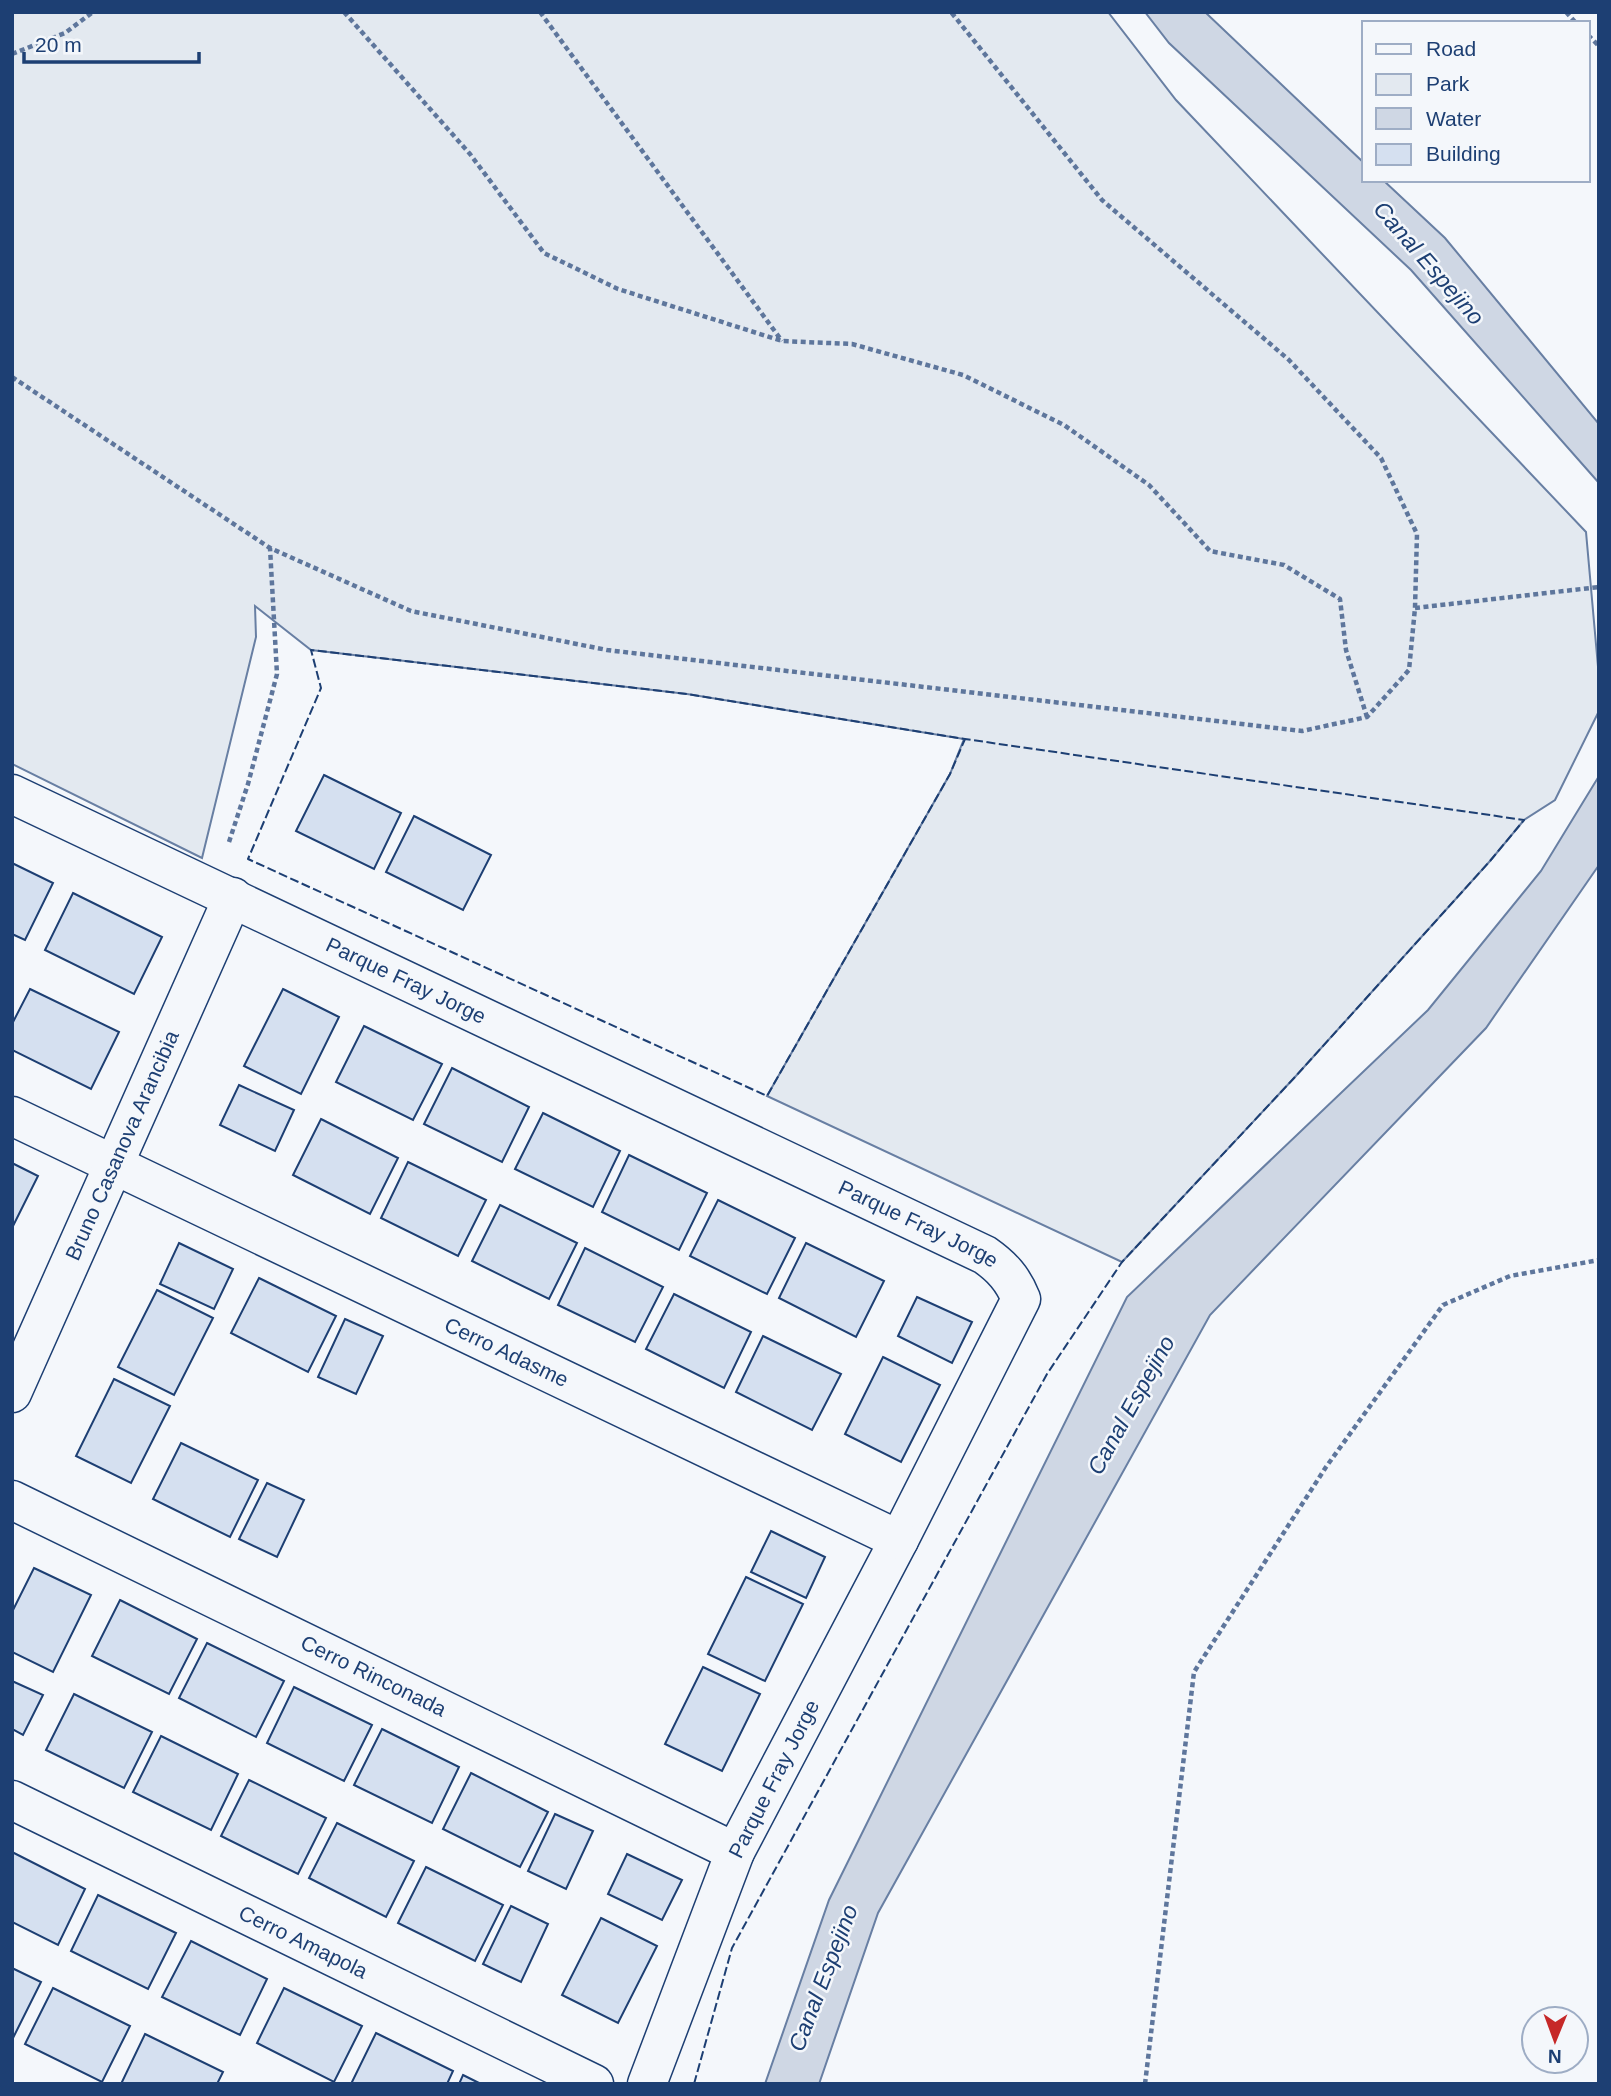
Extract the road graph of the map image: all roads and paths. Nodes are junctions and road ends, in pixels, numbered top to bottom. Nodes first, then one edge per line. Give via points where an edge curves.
1 (93, 12) edge
2 (344, 12) edge
3 (540, 12) edge
4 (951, 12) edge
5 (12, 54) edge
6 (782, 341) junction
7 (12, 377) edge
8 (270, 548) junction
9 (1599, 587) edge
10 (1415, 608) junction
11 (1367, 718) junction
12 (12, 794) edge
13 (224, 892) junction
14 (12, 1116) edge
15 (114, 1163) junction
16 (1599, 1260) edge
17 (12, 1393) edge
18 (12, 1500) edge
19 (899, 1540) junction
20 (12, 1800) edge
21 (735, 1852) junction
22 (594, 2084) edge
23 (647, 2084) edge
24 (1145, 2084) edge

1 - 5 path via 65,33
2 - 6 path via 470,154 544,253 618,289
3 - 6 path
4 - 10 path via 1102,200 1289,360 1381,458 1417,534
6 - 11 path via 852,344 963,374 1064,425 1149,485 1210,551 1284,565 1340,598 1346,650
7 - 8 path
8 - 11 path via 411,611 607,650 1302,731
8 - 13 path via 277,674
9 - 10 path
10 - 11 path via 1409,670
12 - 13 street, Parque Fray Jorge
13 - 15 street, Bruno Casanova Arancibia
13 - 19 street, Parque Fray Jorge via 1001,1266 1021,1299
14 - 15 street, Cerro Adasme
15 - 17 street, Bruno Casanova Arancibia
15 - 19 street, Cerro Adasme
16 - 24 path via 1510,1276 1443,1305 1326,1467 1194,1671
18 - 21 street, Cerro Rinconada
19 - 21 street, Parque Fray Jorge
20 - 22 street, Cerro Amapola
21 - 23 street, Parque Fray Jorge

